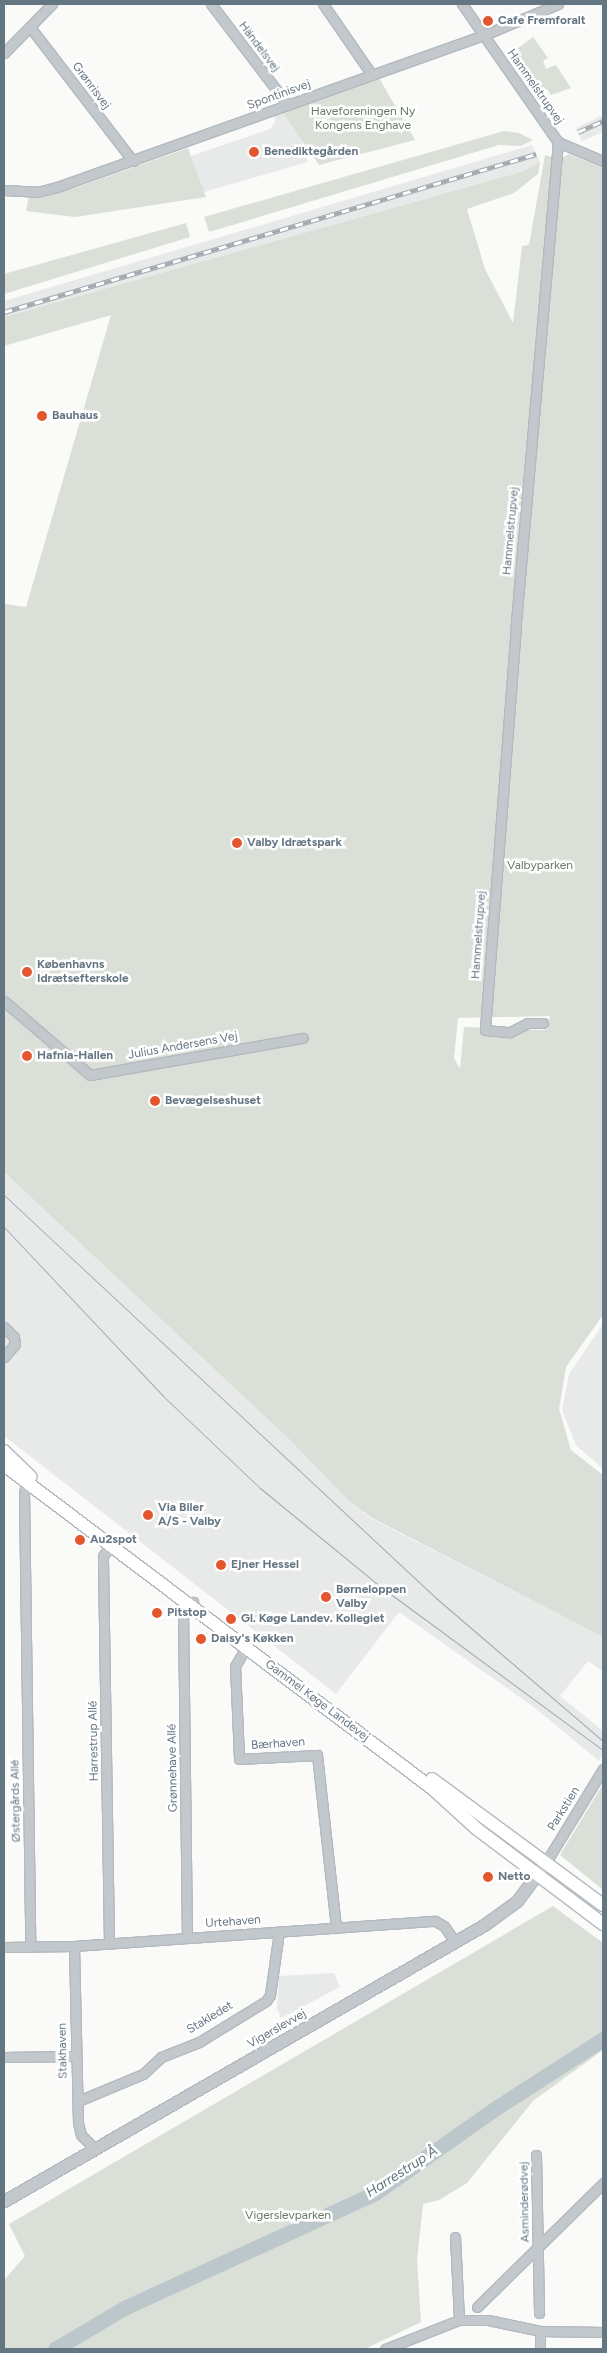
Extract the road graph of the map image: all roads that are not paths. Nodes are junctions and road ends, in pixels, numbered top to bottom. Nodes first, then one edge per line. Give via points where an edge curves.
1 (52, 4) edge
2 (211, 4) edge
3 (323, 4) edge
4 (462, 4) edge
5 (558, 4) edge
6 (30, 26) junction
7 (484, 35) junction
8 (4, 53) edge
9 (372, 75) junction
10 (288, 106) junction
11 (558, 142) junction
12 (133, 161) junction
13 (603, 161) edge
14 (4, 190) edge
15 (4, 1001) edge
16 (543, 1023) dead end
17 (303, 1038) dead end
18 (4, 1327) edge
19 (4, 1357) edge
20 (4, 1451) edge
21 (4, 1465) edge
22 (28, 1480) junction
23 (111, 1544) junction
24 (190, 1604) junction
25 (245, 1649) junction
26 (603, 1769) edge
27 (546, 1862) junction
28 (538, 1874) junction
29 (603, 1905) edge
30 (603, 1924) edge
31 (336, 1928) junction
32 (279, 1932) junction
33 (187, 1938) junction
34 (455, 1942) junction
35 (109, 1943) junction
36 (74, 1946) junction
37 (4, 1947) edge
38 (30, 1947) junction
39 (76, 2056) junction
40 (4, 2057) edge
41 (78, 2101) junction
42 (95, 2149) junction
43 (536, 2155) dead end
44 (603, 2183) edge
45 (4, 2200) edge
46 (455, 2237) dead end
47 (538, 2248) junction
48 (477, 2307) dead end
49 (539, 2313) dead end
50 (459, 2320) junction
51 (540, 2331) junction
52 (603, 2332) edge
53 (385, 2349) edge
54 (540, 2349) edge

1 - 6 street
2 - 10 street, Händelsvej
3 - 9 street
4 - 7 street, Hammelstrupvej
5 - 7 street, Spontinisvej
6 - 8 street
6 - 12 street, Grønrisvej
7 - 9 street, Spontinisvej
7 - 11 street, Hammelstrupvej
9 - 10 street, Spontinisvej
10 - 12 street, Spontinisvej
11 - 13 street
11 - 16 street, Hammelstrupvej via 485,1030 510,1032 528,1023
12 - 14 street, Spontinisvej via 37,192
15 - 17 street, Julius Andersens Vej via 90,1075
18 - 19 street via 14,1337 15,1344
20 - 22 main road, Gammel Køge Landevej
21 - 22 main road, Gammel Køge Landevej
22 - 23 main road, Gammel Køge Landevej
22 - 38 street, Østergårds Allé via 24,1492
23 - 24 main road, Gammel Køge Landevej
23 - 35 street, Harrestrup Allé via 103,1556
24 - 25 main road, Gammel Køge Landevej
24 - 27 main road, Gammel Køge Landevej
24 - 33 street, Grønnehave Allé via 183,1614
25 - 28 main road, Gammel Køge Landevej via 433,1789
25 - 31 street, Bærhaven via 234,1666 239,1759 310,1754 319,1758
26 - 27 street, Parkstien
27 - 28 street, Vigerslevvej
27 - 29 main road, Gammel Køge Landevej
28 - 30 main road, Gammel Køge Landevej
28 - 34 street, Vigerslevvej via 505,1912
31 - 32 street, Urtehaven
31 - 34 street, Urtehaven via 435,1922 444,1926
32 - 33 street, Urtehaven
32 - 41 street, Stakledet via 270,1995 266,2001 199,2042 161,2057 143,2074
33 - 35 street, Urtehaven
34 - 42 street, Vigerslevvej
35 - 36 street, Urtehaven
36 - 38 street, Urtehaven
36 - 39 street, Stakhaven
37 - 38 street, Urtehaven
39 - 40 street
39 - 41 street, Stakhaven
41 - 42 street, Stakhaven via 81,2135
42 - 45 street, Vigerslevvej
43 - 47 street, Asminderødvej
44 - 47 street, Asminderødvej
46 - 50 street
47 - 48 street, Asminderødvej
47 - 49 street, Asminderødvej
50 - 51 street via 488,2320
50 - 53 street
51 - 52 street
51 - 54 street

